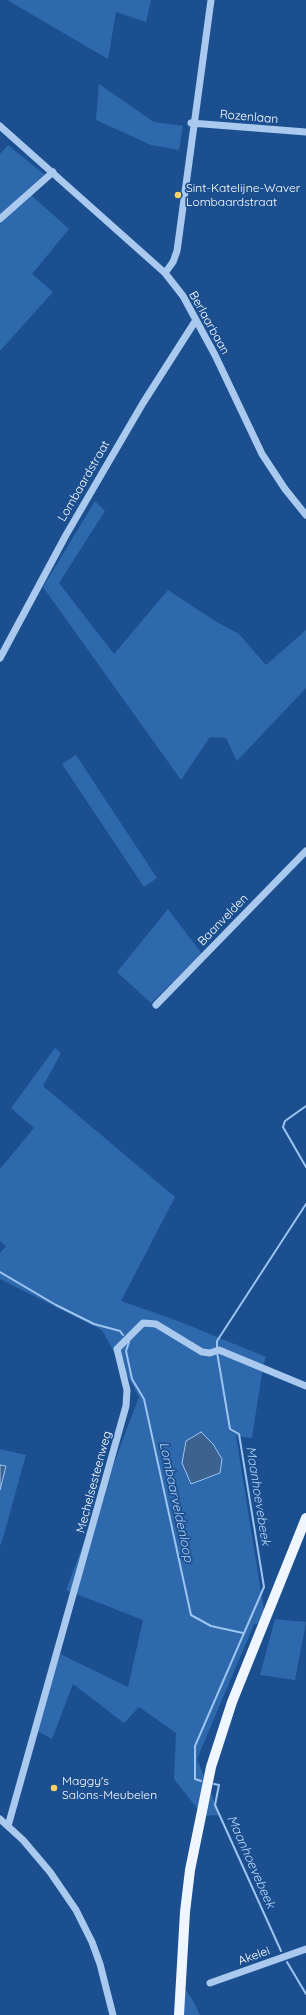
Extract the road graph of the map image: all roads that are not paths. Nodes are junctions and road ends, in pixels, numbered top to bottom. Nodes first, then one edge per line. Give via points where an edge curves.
1 (211, 0) edge
2 (193, 123) junction
3 (0, 126) edge
4 (306, 132) edge
5 (53, 172) junction
6 (0, 218) edge
7 (165, 273) junction
8 (196, 320) junction
9 (306, 515) edge
10 (0, 658) edge
11 (306, 851) edge
12 (156, 1005) dead end
13 (306, 1386) edge
14 (306, 1518) edge
15 (0, 1819) edge
16 (8, 1826) junction
17 (306, 1948) edge
18 (210, 1984) dead end
19 (113, 2015) edge
20 (179, 2015) edge

1 - 2 street via 199,86 193,104
2 - 4 street, Rozenlaan
2 - 7 street via 177,251
3 - 5 street, Berlaarbaan
5 - 6 street
5 - 7 street, Berlaarbaan
7 - 8 street, Berlaarbaan via 183,296
8 - 9 street, Berlaarbaan via 262,454 285,490
8 - 10 street, Lombaardstraat via 143,403 66,535
11 - 12 street, Baanvelden
13 - 16 street, Mechelsesteenweg via 219,1350 202,1352 156,1324 143,1323 117,1349 127,1390 126,1406
14 - 20 main road via 234,1697 211,1767 190,1870
15 - 16 street
16 - 19 street via 50,1872 76,1910 100,1964
17 - 18 street, Akelei

